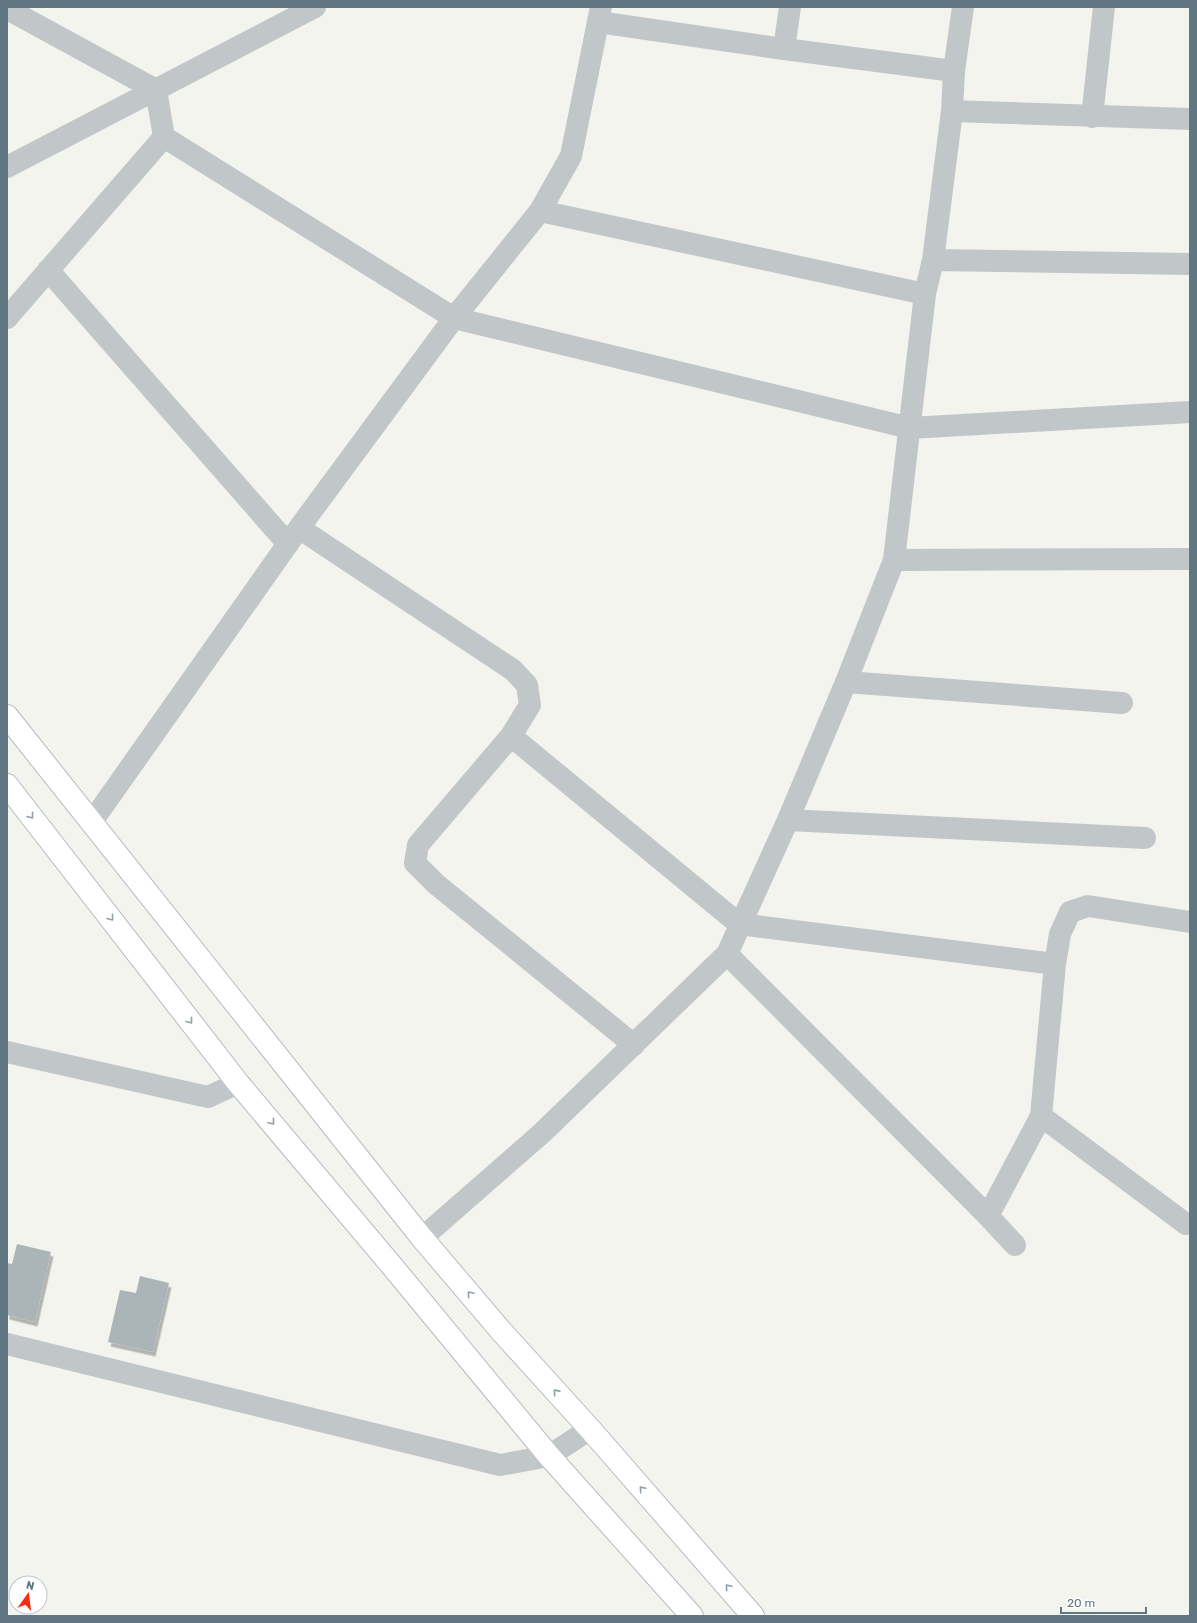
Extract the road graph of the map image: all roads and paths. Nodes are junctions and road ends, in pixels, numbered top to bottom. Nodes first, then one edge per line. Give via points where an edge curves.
1 (315, 7) edge
2 (790, 7) edge
3 (963, 7) edge
4 (1104, 7) edge
5 (7, 10) edge
6 (600, 15) edge
7 (784, 49) junction
8 (954, 70) junction
9 (156, 90) junction
10 (952, 111) junction
11 (1092, 117) junction
12 (1190, 119) edge
13 (164, 137) junction
14 (7, 166) edge
15 (540, 212) junction
16 (933, 260) junction
17 (1190, 264) edge
18 (48, 270) junction
19 (925, 294) junction
20 (7, 318) edge
21 (454, 318) junction
22 (1190, 412) edge
23 (910, 428) junction
24 (293, 536) junction
25 (1190, 559) edge
26 (894, 560) junction
27 (846, 682) junction
28 (1122, 703) dead end
29 (7, 716) edge
30 (511, 736) junction
31 (7, 785) edge
32 (788, 820) junction
33 (91, 823) junction
34 (1145, 838) dead end
35 (1190, 922) edge
36 (739, 924) junction
37 (727, 954) junction
38 (1055, 964) junction
39 (634, 1045) junction
40 (7, 1052) edge
41 (238, 1083) junction
42 (1041, 1116) junction
43 (988, 1216) junction
44 (1186, 1224) dead end
45 (422, 1238) junction
46 (1015, 1245) dead end
47 (7, 1344) edge
48 (590, 1429) junction
49 (549, 1456) junction
50 (692, 1616) edge
51 (754, 1616) edge

1 - 9 street
2 - 7 street
3 - 8 street
4 - 11 street
5 - 9 street
6 - 7 street
6 - 15 street via 571,156
7 - 8 street
8 - 10 street
9 - 13 street
9 - 14 street
10 - 11 street
10 - 16 street
11 - 12 street
13 - 18 street
13 - 21 street
15 - 19 street
15 - 21 street
16 - 17 street
16 - 19 street
18 - 20 street
18 - 24 street
19 - 23 street
21 - 23 street
21 - 24 street
22 - 23 street
23 - 26 street
24 - 30 street via 513,670 527,685 530,705
24 - 33 street
25 - 26 street
26 - 27 street
27 - 28 street
27 - 32 street
29 - 33 main road
30 - 36 street
30 - 39 street via 418,845 415,863 436,884
31 -> 41 main road
32 - 34 street
32 - 36 street
33 - 45 main road
35 - 38 street via 1088,906 1070,912 1060,934
36 - 37 street
36 - 38 street
37 - 39 street
37 - 43 street
38 - 42 street
39 - 45 street via 542,1134
40 - 41 street via 208,1097
41 -> 49 main road
42 - 43 street
42 - 44 street
43 - 46 street
48 -> 45 main road via 502,1332
47 - 49 street via 500,1466
48 - 49 street
51 -> 48 main road
49 - 50 main road

